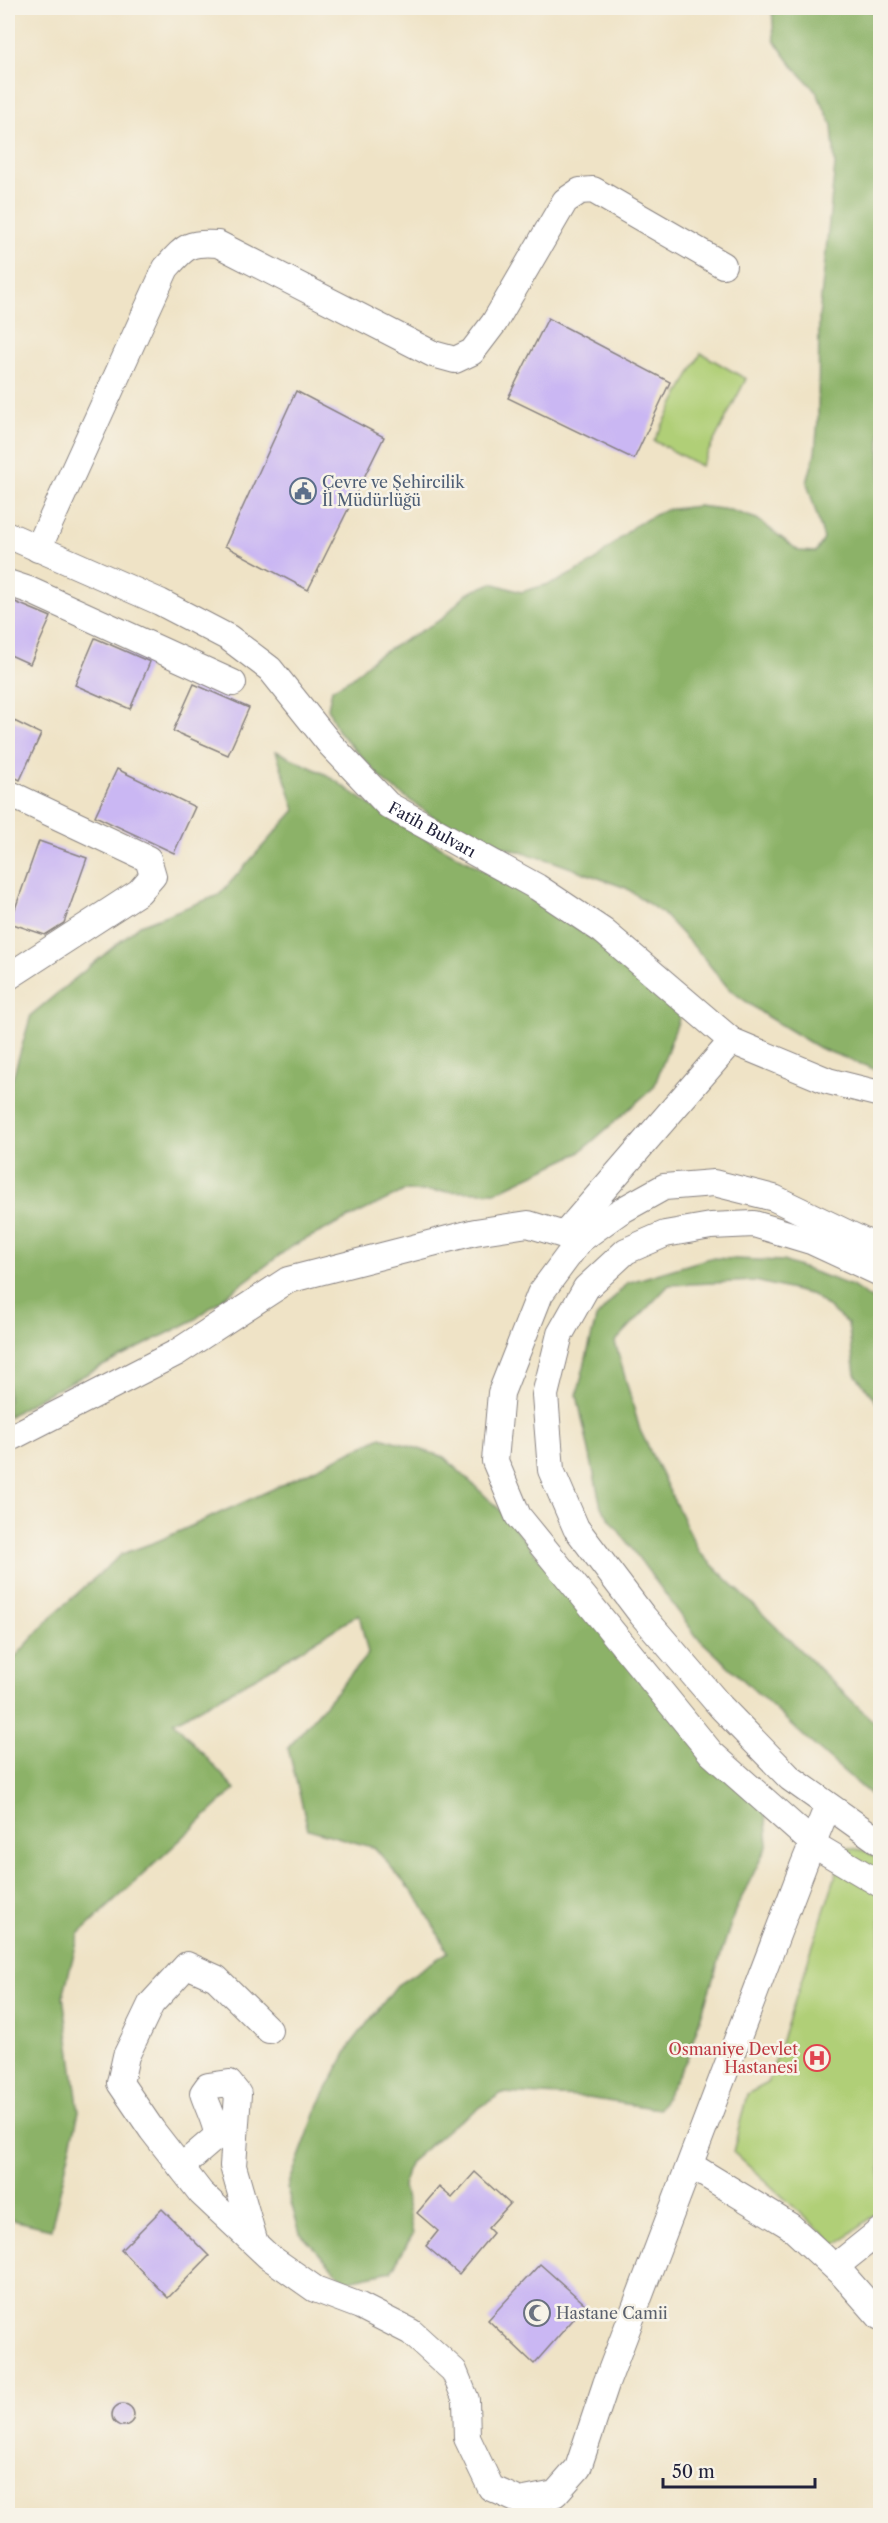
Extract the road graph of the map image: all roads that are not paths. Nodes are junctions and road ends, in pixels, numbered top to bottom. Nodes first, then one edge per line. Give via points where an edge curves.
1 (723, 265) dead end
2 (8, 535) edge
3 (38, 549) junction
4 (8, 583) edge
5 (233, 683) dead end
6 (8, 793) edge
7 (8, 977) edge
8 (732, 1041) junction
9 (880, 1094) edge
10 (572, 1238) junction
11 (880, 1249) edge
12 (880, 1273) edge
13 (8, 1439) edge
14 (834, 1810) junction
15 (880, 1842) edge
16 (813, 1844) junction
17 (880, 1884) edge
18 (269, 2030) dead end
19 (690, 2165) junction
20 (181, 2167) junction
21 (880, 2231) edge
22 (255, 2243) junction
23 (835, 2267) junction
24 (880, 2317) edge

1 - 3 street via 593,190 580,191 566,201 494,323 472,352 455,360 433,354 218,244 196,242 183,249 166,268
2 - 3 street, Fatih Bulvarı
3 - 8 street, Fatih Bulvarı via 160,602 229,638 270,669 330,744 388,805 537,887 603,931
4 - 5 street
6 - 7 street via 148,859 153,876 140,892
8 - 9 street, Fatih Bulvarı via 828,1081
8 - 10 street
10 - 11 street via 664,1187 714,1183 774,1198
10 - 13 street via 528,1224 475,1232 288,1280 176,1353
10 - 16 street via 540,1294 501,1393 495,1461 518,1516 711,1753
12 - 14 street via 811,1241 754,1224 665,1234 626,1251 586,1288 560,1334 545,1395 551,1470 576,1528 642,1615 721,1707 790,1778
14 - 15 street
14 - 16 street via 827,1808
16 - 17 street
16 - 19 street
18 - 20 street via 216,1978 187,1965 151,2004 126,2056 120,2083
19 - 22 street via 578,2468 555,2494 520,2501 491,2488 467,2438 466,2400 454,2371 411,2332 315,2289
19 - 23 street via 790,2226
20 - 22 street via 201,2193
20 - 22 street via 217,2136 203,2093 208,2086 229,2084 237,2094 233,2166
21 - 23 street
23 - 24 street

